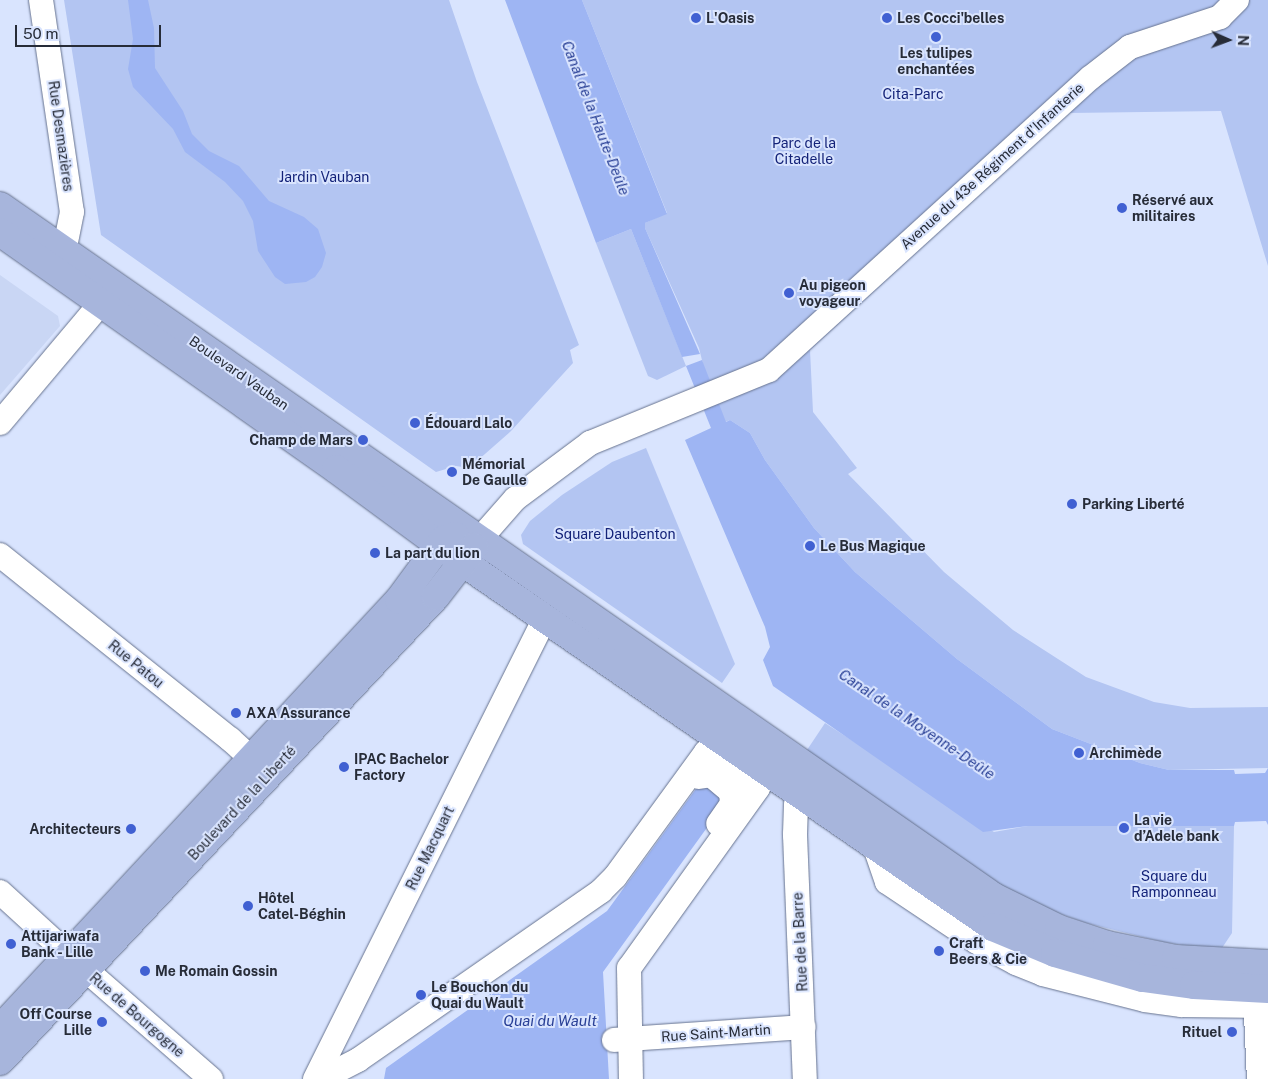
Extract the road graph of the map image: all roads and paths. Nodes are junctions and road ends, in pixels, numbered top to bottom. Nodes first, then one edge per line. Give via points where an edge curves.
1 (41, 0) edge
2 (1236, 0) edge
3 (0, 206) edge
4 (0, 232) edge
5 (59, 261) junction
6 (101, 303) junction
7 (0, 423) edge
8 (479, 540) junction
9 (440, 544) junction
10 (0, 555) edge
11 (464, 563) junction
12 (545, 618) junction
13 (800, 762) junction
14 (261, 767) junction
15 (801, 799) junction
16 (0, 892) edge
17 (78, 962) junction
18 (1262, 987) edge
19 (804, 1027) junction
20 (0, 1029) edge
21 (622, 1039) junction
22 (0, 1061) edge
23 (211, 1079) edge
24 (315, 1079) edge
25 (321, 1079) edge
26 (356, 1079) edge
27 (616, 1079) edge
28 (631, 1079) edge
29 (805, 1079) edge
30 (1259, 1079) edge

1 - 5 street, Rue Desmazières via 71,207 71,224
2 - 8 street, Avenue du 43e Régiment d'Infanterie via 1220,17 1130,47 1090,78 768,370 590,443 560,463 502,511
3 - 5 main road, Boulevard Vauban
4 - 5 main road, Boulevard Vauban
5 - 6 main road, Boulevard Vauban
5 - 8 main road, Boulevard Vauban
6 - 7 street
6 - 9 main road, Boulevard Vauban
8 - 9 main road via 455,536
8 - 11 main road, Boulevard de la Liberté
8 - 13 main road
9 - 11 main road, Boulevard Vauban
9 - 14 main road, Boulevard de la Liberté via 399,600
10 - 14 street, Rue Patou
11 - 12 main road
11 - 14 main road, Boulevard de la Liberté
12 - 15 main road
12 - 24 street, Rue Macquart
13 - 15 street via 804,779
13 - 18 main road via 972,882 1042,922 1074,935
14 - 17 main road, Boulevard de la Liberté
15 - 18 main road via 968,912 1036,946 1143,978
15 - 19 street, Rue de la Barre via 794,835
16 - 17 street, Rue de Bourgogne
17 - 20 main road, Boulevard de la Liberté
17 - 22 main road, Boulevard de la Liberté
17 - 23 street, Rue de Bourgogne
18 - 30 street
19 - 21 street, Rue Saint-Martin
19 - 29 street, Rue de la Barre
21 - 25 street via 629,968 758,788 706,752 615,877 601,891 358,1060
21 - 26 street via 612,976 615,965 732,804 731,792 711,775 698,777 603,904
21 - 27 street
21 - 28 street

